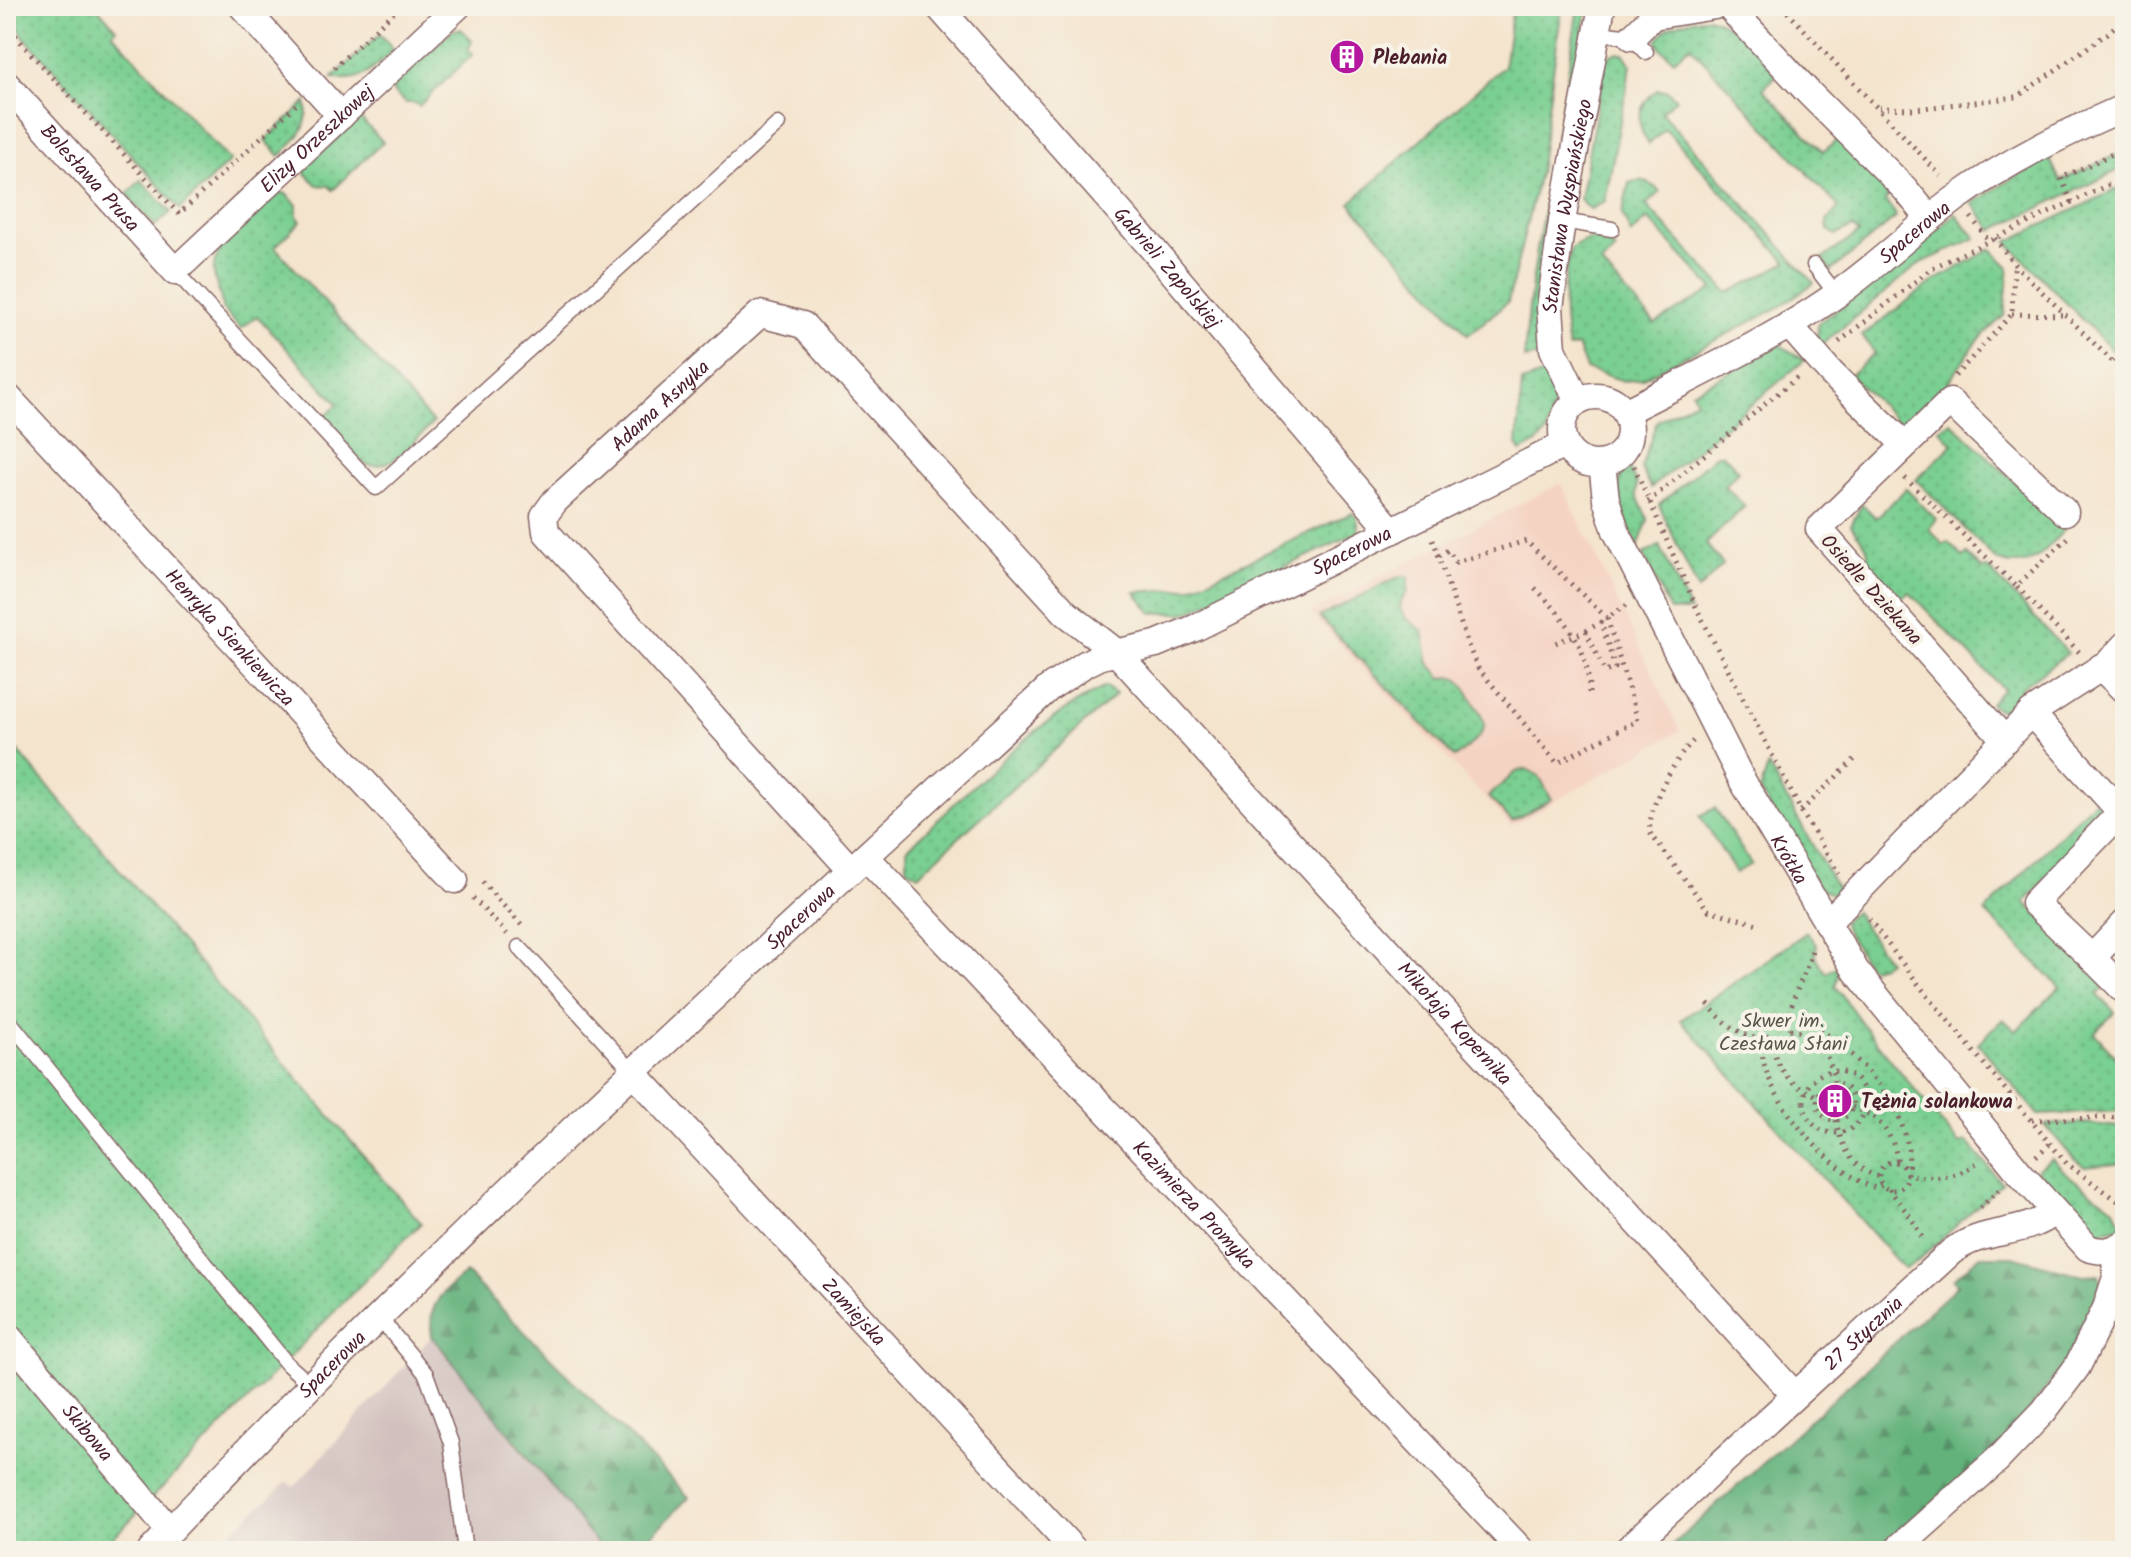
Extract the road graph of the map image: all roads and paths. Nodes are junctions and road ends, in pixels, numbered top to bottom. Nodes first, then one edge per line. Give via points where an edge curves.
1 (10, 6) edge
2 (242, 6) edge
3 (400, 6) edge
4 (458, 6) edge
5 (938, 6) edge
6 (1602, 6) edge
7 (1715, 6) edge
8 (1728, 6) edge
9 (1782, 6) edge
10 (1658, 11) edge
11 (2125, 17) edge
12 (1598, 33) junction
13 (1639, 45) joint
14 (6, 84) edge
15 (314, 87) junction
16 (2125, 107) edge
17 (1879, 108) junction
18 (341, 116) junction
19 (778, 124) dead end
20 (2125, 148) edge
21 (2125, 177) edge
22 (1956, 198) junction
23 (2072, 202) junction
24 (1929, 218) junction
25 (1562, 221) junction
26 (1612, 229) dead end
27 (1992, 240) junction
28 (2014, 264) junction
29 (1814, 265) dead end
30 (175, 271) junction
31 (1837, 295) junction
32 (2012, 314) junction
33 (2067, 315) junction
34 (1789, 325) junction
35 (2125, 351) edge
36 (1818, 359) junction
37 (2114, 362) junction
38 (2125, 374) edge
39 (6, 395) edge
40 (1578, 401) junction
41 (1950, 402) junction
42 (1625, 412) junction
43 (1564, 445) junction
44 (1897, 453) junction
45 (1602, 464) junction
46 (1634, 466) dead end
47 (2065, 512) joint
48 (1392, 531) junction
49 (1429, 531) dead end
50 (1439, 556) junction
51 (2016, 586) junction
52 (1535, 588) dead end
53 (1626, 606) dead end
54 (1604, 620) junction
55 (1586, 631) junction
56 (1573, 634) junction
57 (1555, 643) dead end
58 (2125, 645) edge
59 (1116, 652) junction
60 (2099, 669) junction
61 (2125, 691) edge
62 (1589, 695) dead end
63 (2031, 713) junction
64 (1697, 738) dead end
65 (2005, 740) junction
66 (1855, 759) dead end
67 (1801, 811) dead end
68 (858, 864) junction
69 (455, 880) joint
70 (1827, 923) junction
71 (2125, 923) edge
72 (1757, 924) dead end
73 (519, 947) joint
74 (2092, 958) junction
75 (2125, 991) edge
76 (1708, 1004) dead end
77 (1788, 1015) junction
78 (6, 1017) edge
79 (1790, 1029) junction
80 (1767, 1039) junction
81 (1833, 1071) junction
82 (633, 1072) junction
83 (1834, 1083) junction
84 (1806, 1092) junction
85 (1818, 1096) junction
86 (1852, 1107) junction
87 (1865, 1112) junction
88 (2122, 1117) edge
89 (1836, 1120) junction
90 (2032, 1120) dead end
91 (2125, 1125) edge
92 (1838, 1133) junction
93 (1998, 1147) junction
94 (1898, 1163) junction
95 (2019, 1172) junction
96 (1907, 1174) junction
97 (1880, 1177) junction
98 (1886, 1187) junction
99 (1976, 1212) dead end
100 (2054, 1212) junction
101 (1926, 1243) dead end
102 (2119, 1247) edge
103 (378, 1316) junction
104 (6, 1334) edge
105 (311, 1385) junction
106 (1794, 1394) junction
107 (166, 1542) edge
108 (465, 1551) edge
109 (1075, 1551) edge
110 (1522, 1551) edge
111 (1626, 1551) edge
112 (1895, 1551) edge

1 - 15 path via 8,25 24,46 179,214
2 - 15 street
3 - 15 path
4 - 18 street, Elizy Orzeszkowej
5 - 48 street, Gabrieli Zapolskiej
6 - 12 street, Stanisława Wyspiańskiego
7 - 10 street
8 - 24 street
9 - 17 path
10 - 13 street
11 - 17 path via 2017,97
12 - 13 lane
12 - 25 street, Stanisława Wyspiańskiego
14 - 30 street, Bolesława Prusa
15 - 18 street
16 - 22 street, Spacerowa via 2024,156
17 - 22 path
18 - 30 street, Elizy Orzeszkowej
19 - 30 lane via 376,488
20 - 23 path via 2061,178
21 - 23 path
22 - 24 street, Spacerowa
22 - 27 path
23 - 27 path
24 - 31 street, Spacerowa
25 - 26 lane
25 - 40 street, Stanisława Wyspiańskiego via 1550,323 1557,360
27 - 28 path
27 - 36 path via 1919,276
28 - 32 path
28 - 33 path
29 - 31 lane
31 - 34 street, Spacerowa
32 - 33 path
32 - 41 path via 1956,375
33 - 37 path
34 - 36 street
34 - 42 street, Spacerowa
35 - 37 path
36 - 44 street
36 - 46 path via 1648,502
37 - 38 path
39 - 69 street, Henryka Sienkiewicza
40 - 42 street via 1604,397
40 - 43 street via 1563,420
41 - 44 street, Osiedle Dziekana
41 - 47 street
42 - 45 street via 1627,444
43 - 45 street via 1580,461
43 - 48 street, Spacerowa
44 - 51 path
44 - 65 street, Osiedle Dziekana via 1819,529
45 - 70 street, Krótka via 1616,531 1742,780
47 - 51 path via 2080,527
48 - 59 street, Spacerowa via 1195,628
49 - 50 path
50 - 54 path via 1448,550 1456,562 1526,541
50 - 54 path via 1478,668 1557,763 1638,720
51 - 60 path
52 - 56 path
53 - 54 path
54 - 55 path
54 - 55 path via 1615,668 1605,672
55 - 56 path
56 - 57 path
56 - 62 path via 1585,657
58 - 60 street
59 - 68 street, Spacerowa via 1085,664 1049,688
59 - 68 street, Adama Asnyka via 1066,613 803,325 760,314 555,501 544,516 546,532
59 - 106 street, Mikołaja Kopernika
60 - 61 street
60 - 63 street
63 - 65 street
63 - 74 street via 2121,812 2034,903
64 - 72 path via 1677,757 1649,821 1650,833 1708,910
65 - 70 street
66 - 67 path
68 - 82 street, Spacerowa
68 - 110 street, Kazimierza Promyka
69 - 73 path
70 - 77 path
70 - 93 street, Krótka via 1868,988
71 - 74 street
73 - 82 lane
74 - 75 street
76 - 80 path via 1729,1025
77 - 79 path
77 - 80 path via 1769,1017
77 - 96 path via 1834,1038 1883,1090 1904,1131
78 - 105 lane via 287,1364
79 - 80 path via 1786,1038
79 - 81 path via 1812,1038
80 - 84 path via 1784,1075
80 - 98 path via 1767,1066 1776,1092 1803,1134 1847,1175 1875,1188
81 - 83 path
81 - 84 path via 1816,1077
81 - 87 path via 1847,1072 1864,1087
82 - 103 street, Spacerowa
82 - 109 street, Zamiejska
83 - 85 path
83 - 86 path via 1847,1087
84 - 85 path
84 - 92 path via 1804,1107 1814,1126
85 - 89 path via 1818,1110
86 - 87 path
86 - 89 path
87 - 92 path via 1855,1127
87 - 94 path via 1891,1135
88 - 90 path
88 - 91 path
89 - 92 path
92 - 97 path via 1850,1158
93 - 95 street, Krótka
93 - 96 path via 1946,1178
94 - 96 path
94 - 97 path via 1885,1165
95 - 99 path
95 - 100 street, Krótka
96 - 98 path via 1902,1187
97 - 98 path
98 - 101 path
100 - 102 street via 2088,1248
100 - 106 street, 27 Stycznia via 2027,1228 1960,1245
102 - 112 street via 2106,1308 2077,1367 1997,1460
103 - 105 street, Spacerowa
103 - 108 lane via 426,1374 451,1443
104 - 107 street, Skibowa
105 - 107 street, Spacerowa
106 - 111 street, 27 Stycznia

